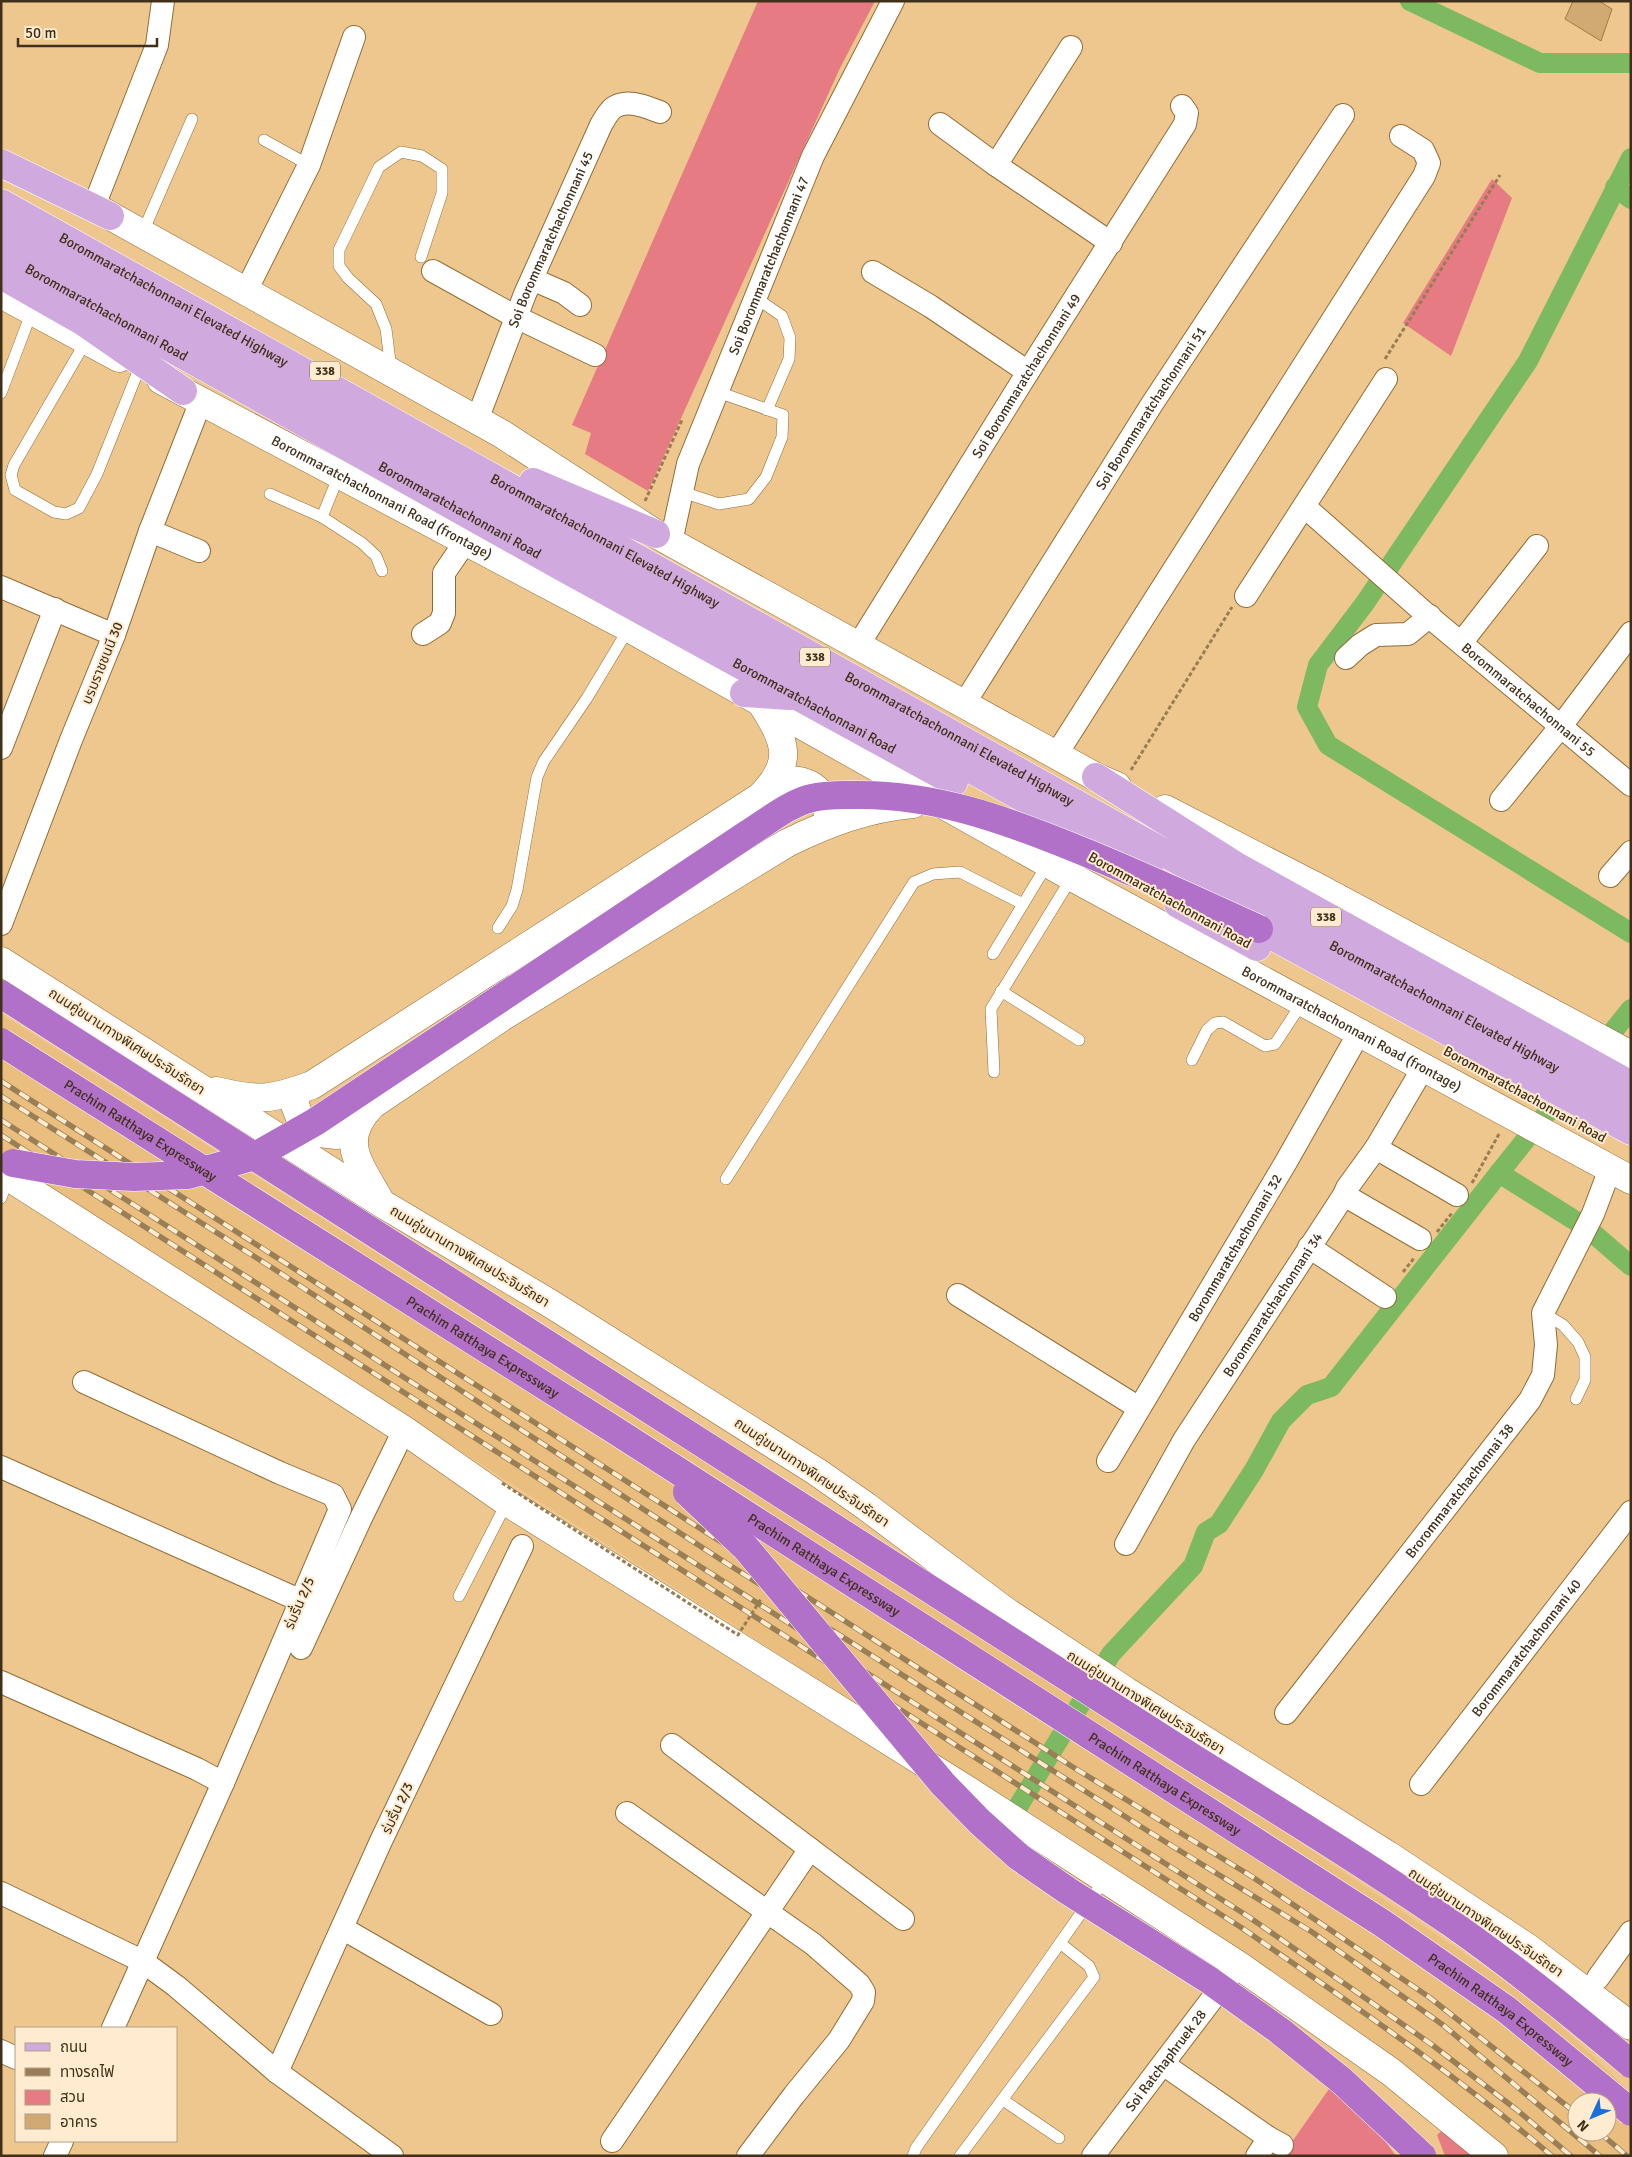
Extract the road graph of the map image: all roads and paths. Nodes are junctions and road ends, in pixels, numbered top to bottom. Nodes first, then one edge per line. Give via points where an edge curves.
1 (163, 1) edge
2 (893, 1) edge
3 (354, 37) dead end
4 (1071, 47) dead end
5 (1182, 106) dead end
6 (660, 112) dead end
7 (1343, 115) dead end
8 (192, 119) dead end
9 (940, 124) dead end
10 (1401, 136) dead end
11 (264, 140) dead end
12 (1, 152) edge
13 (1, 163) edge
14 (309, 165) junction
15 (996, 165) junction
16 (1, 192) edge
17 (1, 203) edge
18 (102, 211) junction
19 (1, 230) edge
20 (142, 234) junction
21 (1111, 243) junction
22 (1, 253) edge
23 (427, 264) joint
24 (873, 272) dead end
25 (1, 275) edge
26 (532, 279) junction
27 (246, 291) junction
28 (1, 294) edge
29 (756, 298) junction
30 (580, 305) dead end
31 (32, 312) junction
32 (516, 317) junction
33 (86, 341) junction
34 (595, 355) dead end
35 (139, 369) junction
36 (391, 372) junction
37 (1028, 372) junction
38 (1386, 379) dead end
39 (718, 392) junction
40 (1, 393) edge
41 (192, 396) junction
42 (768, 410) junction
43 (477, 420) junction
44 (340, 474) junction
45 (682, 492) junction
46 (270, 494) dead end
47 (1309, 512) junction
48 (322, 517) junction
49 (150, 531) junction
50 (664, 538) junction
51 (466, 541) junction
52 (1537, 546) dead end
53 (199, 551) dead end
54 (382, 571) dead end
55 (1, 587) edge
56 (1246, 596) dead end
57 (55, 609) junction
58 (1428, 615) junction
59 (629, 628) junction
60 (1631, 633) edge
61 (423, 634) dead end
62 (114, 635) junction
63 (1461, 643) junction
64 (859, 644) junction
65 (1346, 658) dead end
66 (799, 697) junction
67 (752, 698) junction
68 (964, 704) junction
69 (1561, 726) junction
70 (1, 748) edge
71 (1056, 755) junction
72 (1096, 777) junction
73 (774, 783) junction
74 (1631, 785) edge
75 (1501, 800) dead end
76 (936, 801) junction
77 (824, 825) junction
78 (1631, 852) edge
79 (1048, 863) junction
80 (1610, 876) dead end
81 (1072, 877) junction
82 (1023, 904) junction
83 (1, 924) edge
84 (498, 928) dead end
85 (1259, 929) junction
86 (993, 954) dead end
87 (1, 961) edge
88 (1001, 991) junction
89 (1, 994) edge
90 (1302, 1003) junction
91 (1358, 1033) junction
92 (1079, 1040) dead end
93 (1, 1042) edge
94 (1623, 1050) edge
95 (1192, 1060) dead end
96 (1423, 1068) junction
97 (994, 1072) dead end
98 (1631, 1085) edge
99 (200, 1087) junction
100 (296, 1091) junction
101 (1516, 1103) junction
102 (1631, 1108) edge
103 (1549, 1121) junction
104 (355, 1129) junction
105 (1631, 1131) edge
106 (1376, 1148) junction
107 (1631, 1152) edge
108 (1620, 1174) edge
109 (6, 1177) edge
110 (726, 1179) dead end
111 (1631, 1185) edge
112 (1344, 1195) junction
113 (1457, 1195) dead end
114 (381, 1203) junction
115 (1420, 1239) dead end
116 (1309, 1247) junction
117 (958, 1295) dead end
118 (1385, 1297) dead end
119 (1543, 1313) junction
120 (84, 1382) dead end
121 (1576, 1399) dead end
122 (1139, 1408) junction
123 (404, 1430) junction
124 (616, 1431) junction
125 (1108, 1461) dead end
126 (1, 1468) edge
127 (506, 1502) junction
128 (1631, 1512) edge
129 (1126, 1544) dead end
130 (522, 1546) dead end
131 (459, 1596) dead end
132 (300, 1600) junction
133 (301, 1648) dead end
134 (1, 1682) edge
135 (1286, 1713) dead end
136 (672, 1746) dead end
137 (223, 1783) junction
138 (1421, 1784) dead end
139 (627, 1813) dead end
140 (810, 1849) junction
141 (1105, 1879) junction
142 (1, 1893) edge
143 (767, 1912) junction
144 (902, 1919) dead end
145 (342, 1928) junction
146 (1631, 1932) edge
147 (1060, 1943) junction
148 (142, 1961) junction
149 (1238, 1966) junction
150 (1598, 1978) dead end
151 (491, 2014) dead end
152 (1309, 2014) junction
153 (1631, 2026) edge
154 (113, 2027) edge
155 (1, 2051) edge
156 (15, 2058) edge
157 (1163, 2064) junction
158 (1631, 2064) edge
159 (277, 2072) junction
160 (1003, 2100) junction
161 (1631, 2112) edge
162 (1059, 2138) dead end
163 (612, 2141) dead end
164 (62, 2142) edge
165 (1269, 2146) edge
166 (55, 2156) edge
167 (392, 2156) edge
168 (748, 2156) edge
169 (913, 2156) edge
170 (960, 2156) edge
171 (1093, 2156) edge
172 (1404, 2156) edge
173 (1422, 2156) edge
174 (1494, 2156) edge

1 - 18 street via 157,44
2 - 29 street, Soi Borommaratchachonnani 47 via 813,156
3 - 14 street
4 - 15 street
5 - 21 street, Soi Borommaratchachonnani 49 via 1187,113 1186,124
6 - 26 street, Soi Borommaratchachonnani 45 via 637,104 613,108 601,125
7 - 68 street, Soi Borommaratchachonnani 51 via 1152,404
8 - 20 lane
9 - 15 street
10 - 71 street via 1423,150 1429,163 1424,176
11 - 14 lane
12 - 18 main road, 338
13 - 18 main road
14 - 27 street
15 - 21 street
16 - 50 main road, 338 via 488,463
17 - 102 main road, Borommaratchachonnani Elevated Highway / 338 via 1195,870
18 - 20 main road, 338
19 - 85 main road, Borommaratchachonnani Elevated Highway / 338, bridge
20 - 27 main road, 338
21 - 37 street, Soi Borommaratchachonnani 49
22 - 66 main road, Borommaratchachonnani Road
23 - 32 street
23 - 36 lane via 442,193 442,169 422,156 401,152 379,167 339,250 339,266 376,304 386,329
24 - 37 street
25 - 41 main road via 82,321
26 - 30 street via 564,293
26 - 32 street, Soi Borommaratchachonnani 45
27 - 36 main road, 338
28 - 31 main road, Borommaratchachonnani Road (frontage)
29 - 39 street, Soi Borommaratchachonnani 47
29 - 42 lane via 782,316 790,338 789,358
31 - 33 main road, Borommaratchachonnani Road (frontage)
31 - 40 lane
32 - 34 street
32 - 43 street, Soi Borommaratchachonnani 45
33 - 35 main road, Borommaratchachonnani Road (frontage)
33 - 35 lane via 11,475 16,490 54,512 66,514 79,508 97,474
35 - 41 main road, Borommaratchachonnani Road (frontage)
36 - 43 main road, 338
37 - 64 street, Soi Borommaratchachonnani 49
38 - 47 street
39 - 42 lane
39 - 45 street, Soi Borommaratchachonnani 47 via 688,464
41 - 44 main road, Borommaratchachonnani Road (frontage)
41 - 49 street, บรมราชชนนี 30
42 - 45 lane via 783,415 782,437 766,477 749,499 720,504
43 - 50 main road, 338
44 - 48 lane
44 - 51 main road, Borommaratchachonnani Road (frontage)
45 - 50 street, Soi Borommaratchachonnani 47
46 - 48 lane
47 - 56 street
47 - 58 street, Borommaratchachonnani 55
48 - 54 lane via 362,543 376,556
49 - 53 street
49 - 62 street, บรมราชชนนี 30
50 - 64 main road, 338
51 - 59 main road, Borommaratchachonnani Road (frontage)
51 - 61 street via 444,573 444,613 440,623
52 - 63 street
55 - 57 street
57 - 62 street
57 - 70 street
58 - 63 street, Borommaratchachonnani 55
58 - 65 street via 1408,634 1376,635
59 - 67 main road, Borommaratchachonnani Road (frontage)
59 - 84 lane via 537,777 517,890 512,906
60 - 69 street
62 - 83 street, บรมราชชนนี 30
63 - 69 street, Borommaratchachonnani 55
64 - 68 main road, 338
66 - 67 main road
66 - 101 main road, Borommaratchachonnani Road
67 - 73 main road via 777,727 783,745 782,763
67 - 76 main road, Borommaratchachonnani Road
68 - 71 main road, 338
69 - 74 street, Borommaratchachonnani 55
69 - 75 street
71 - 72 main road, 338
72 - 94 main road, 338 via 1232,842
72 - 98 main road, 338 via 1238,867
73 - 77 main road via 797,780 811,785 825,799 828,814
73 - 100 main road via 760,797 312,1085
76 - 77 main road via 885,806
76 - 79 main road, Borommaratchachonnani Road
77 - 104 main road via 787,843 504,1015 372,1105
78 - 80 street
79 - 81 main road, Borommaratchachonnani Road
79 - 82 lane
81 - 88 lane
81 - 90 main road, Borommaratchachonnani Road (frontage)
82 - 86 lane
82 - 110 lane via 960,872 933,874 914,882
85 - 105 main road, Borommaratchachonnani Elevated Highway / 338
85 - 109 highway, bridge via 1121,866 976,811 885,794 822,796 799,803 749,833 316,1122 255,1156 188,1175
87 - 99 main road, ถนนคู่ขนานทางพิเศษประจิมรัถยา
88 - 92 lane
88 - 97 lane via 991,1009
89 - 158 highway, bridge via 1178,1749 1337,1847 1453,1924 1568,2010
90 - 91 main road, Borommaratchachonnani Road (frontage)
90 - 95 lane via 1275,1044 1264,1046 1223,1022 1215,1023 1207,1030
91 - 96 main road, Borommaratchachonnani Road (frontage)
91 - 122 street, Borommaratchachonnani 32 via 1286,1162
93 - 124 highway, Prachim Ratthaya Expressway, bridge
96 - 101 main road, Borommaratchachonnani Road (frontage)
96 - 106 street, Borommaratchachonnani 34
99 - 100 main road via 263,1099
99 - 114 main road, ถนนคู่ขนานทางพิเศษประจิมรัถยา
100 - 104 main road via 295,1105 300,1118 319,1133 337,1135
101 - 103 main road, Borommaratchachonnani Road
103 - 107 main road, Borommaratchachonnani Road
103 - 108 main road
104 - 114 main road via 356,1157
106 - 112 street, Borommaratchachonnani 34
106 - 113 street
108 - 111 main road
108 - 119 street via 1593,1214
109 - 123 main road
112 - 115 street
112 - 116 street, Borommaratchachonnani 34
114 - 153 main road, ถนนคู่ขนานทางพิเศษประจิมรัถยา via 551,1304 817,1472 981,1594 1126,1691 1278,1784 1528,1948
116 - 118 street
116 - 129 street, Borommaratchachonnani 34 via 1184,1440
117 - 122 street
119 - 121 lane via 1563,1325 1578,1342 1585,1358 1585,1380
119 - 135 street, Brorommaratchachonnai 38 via 1546,1345 1543,1376 1530,1400
120 - 132 street, ร่มรื่น 2/5 via 334,1495 340,1509
122 - 125 street, Borommaratchachonnani 32
123 - 127 main road
123 - 133 street
124 - 161 highway, Prachim Ratthaya Expressway, bridge via 1382,1923 1507,2010
124 - 173 highway, bridge via 746,1548 942,1784 980,1822 1019,1857 1068,1892 1208,1980 1280,2031 1342,2080
126 - 132 street
127 - 131 lane
127 - 141 main road
128 - 138 street, Borommaratchachonnani 40
130 - 145 street, ร่มรื่น 2/3
132 - 137 street, ร่มรื่น 2/5
134 - 137 street
136 - 140 street
137 - 148 street, ร่มรื่น 2/5
139 - 143 street
140 - 143 street
140 - 144 street
141 - 147 lane
141 - 149 main road
142 - 148 street
143 - 163 street
143 - 168 street via 826,1955 860,1984 864,1992 863,2001 839,2040
145 - 151 street
145 - 159 street, ร่มรื่น 2/3
146 - 150 street
147 - 160 lane via 1089,1966 1094,1977
147 - 169 lane
148 - 154 street, ร่มรื่น 2/5
148 - 159 street
149 - 152 main road
149 - 157 street, Soi Ratchaphruek 28
152 - 172 main road via 1335,2061
152 - 174 main road via 1391,2072
155 - 156 street
157 - 165 street
157 - 171 street, Soi Ratchaphruek 28
159 - 167 street
160 - 162 lane
160 - 170 lane
164 - 166 street

